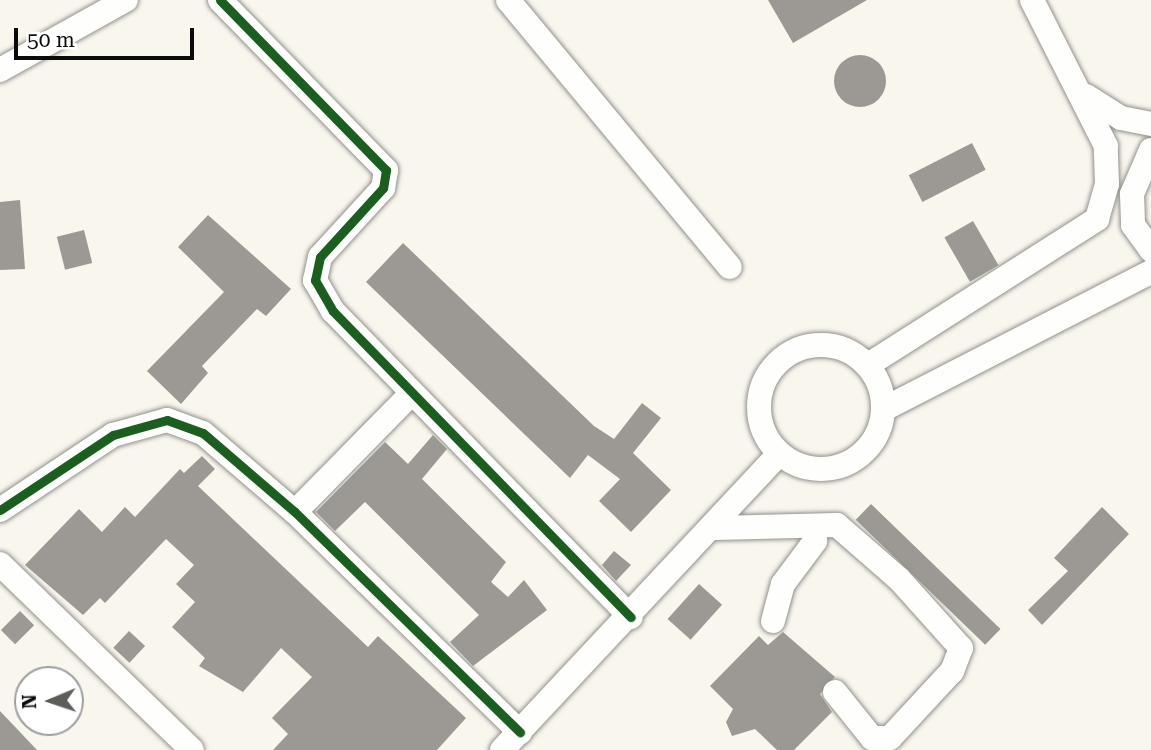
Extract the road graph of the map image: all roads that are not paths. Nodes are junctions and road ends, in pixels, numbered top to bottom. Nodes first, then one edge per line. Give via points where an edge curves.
1 (126, 0) edge
2 (220, 0) edge
3 (508, 0) edge
4 (1032, 0) edge
5 (0, 70) edge
6 (1085, 95) junction
7 (1151, 124) edge
8 (1151, 150) edge
9 (1151, 250) edge
10 (730, 267) dead end
11 (1151, 272) edge
12 (867, 365) junction
13 (412, 393) junction
14 (884, 409) junction
15 (779, 454) junction
16 (0, 510) edge
17 (295, 512) junction
18 (716, 528) junction
19 (815, 528) junction
20 (0, 564) edge
21 (631, 617) junction
22 (773, 621) dead end
23 (835, 692) dead end
24 (520, 732) junction
25 (192, 750) edge
26 (502, 750) edge

1 - 5 street
2 - 13 street via 386,170 383,188 320,257 315,280 333,311
3 - 10 street
4 - 6 street
6 - 7 street via 1113,114
6 - 12 street via 1105,146 1107,184 1097,219
8 - 9 street via 1132,194 1133,225
11 - 14 street
12 - 14 street
12 - 15 street via 850,351 825,344 803,346 777,362 758,401 766,438
13 - 17 street
13 - 21 street
14 - 15 street via 865,452 839,468 797,466
15 - 18 street
16 - 17 street via 113,435 167,420 203,433
17 - 24 street
18 - 19 street
18 - 21 street
19 - 22 street via 815,541 783,584
19 - 23 street via 837,525 899,579 961,648 952,671 890,738 872,738
20 - 25 street
21 - 24 street
24 - 26 street

